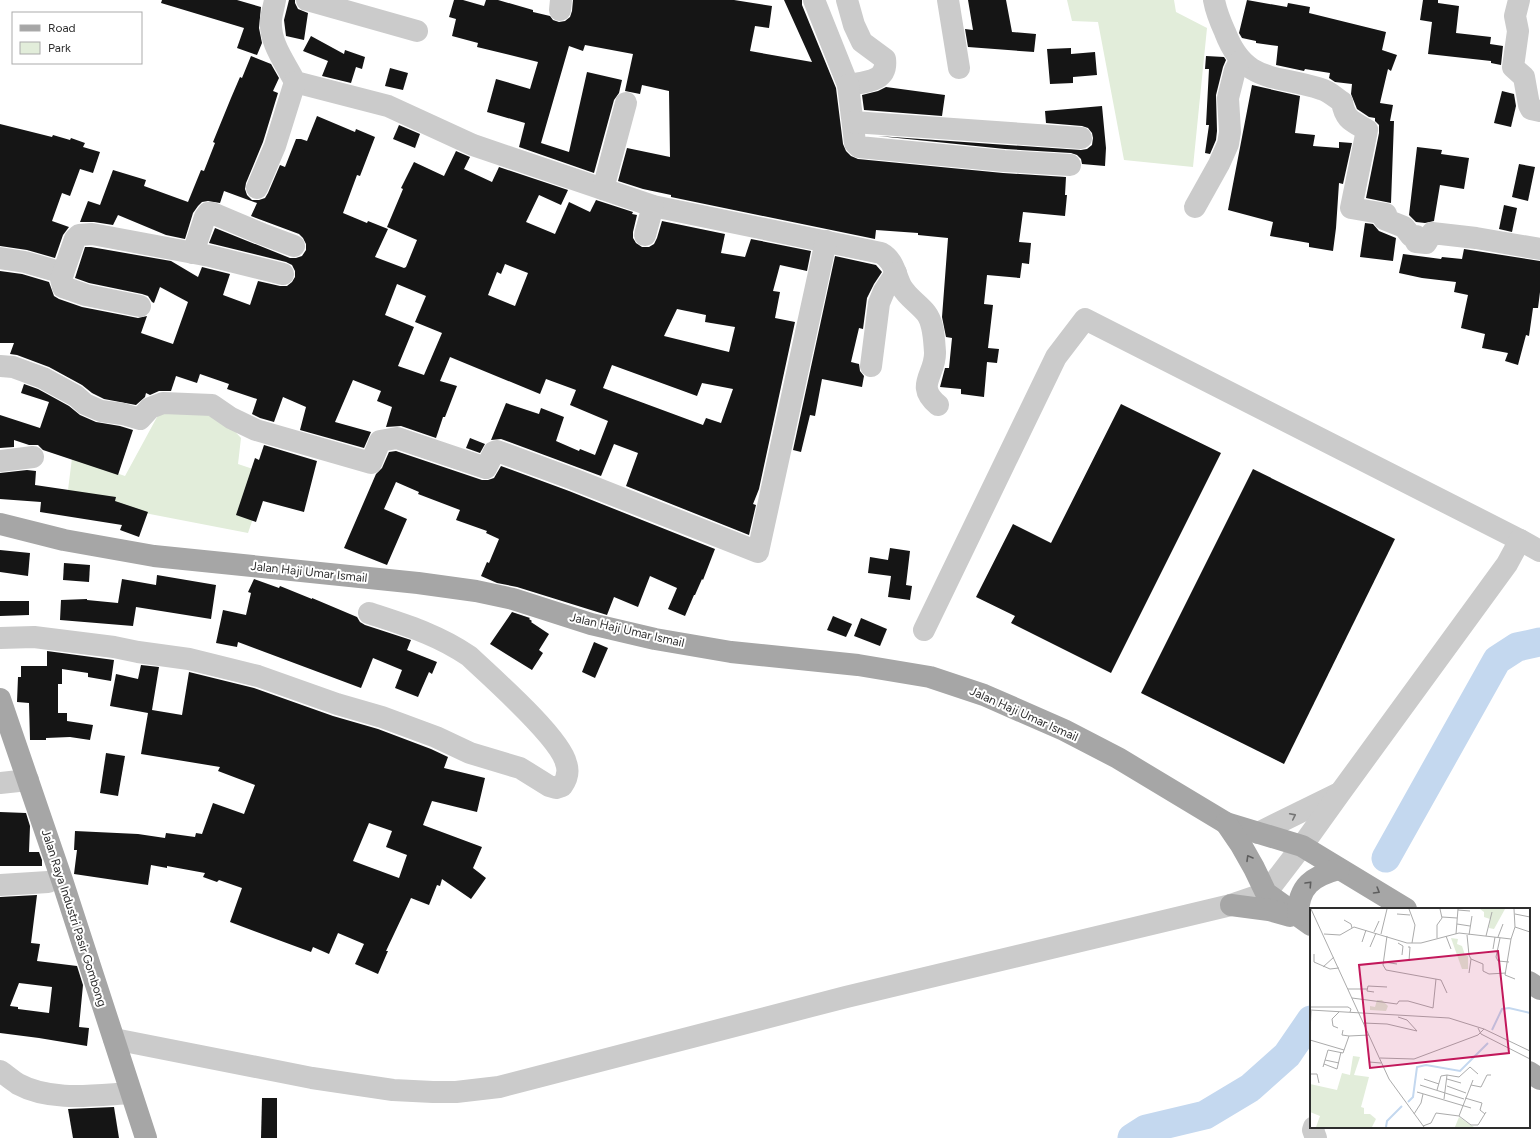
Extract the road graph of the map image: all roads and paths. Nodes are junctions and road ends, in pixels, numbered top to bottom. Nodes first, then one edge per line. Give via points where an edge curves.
1 (275, 0) edge
2 (307, 0) edge
3 (814, 0) edge
4 (847, 0) edge
5 (948, 0) edge
6 (1214, 0) edge
7 (1519, 0) edge
8 (417, 31) dead end
9 (1240, 61) junction
10 (959, 68) dead end
11 (295, 82) junction
12 (848, 85) junction
13 (626, 103) dead end
14 (1540, 111) edge
15 (853, 122) junction
16 (1081, 138) dead end
17 (1070, 165) dead end
18 (257, 188) dead end
19 (603, 189) junction
20 (653, 206) junction
21 (1195, 207) dead end
22 (645, 234) dead end
23 (826, 241) junction
24 (294, 246) dead end
25 (1540, 249) edge
26 (193, 253) junction
27 (0, 258) edge
28 (896, 272) junction
29 (63, 273) junction
30 (283, 274) dead end
31 (140, 306) dead end
32 (0, 366) edge
33 (871, 366) dead end
34 (938, 404) dead end
35 (33, 457) dead end
36 (0, 461) edge
37 (0, 524) edge
38 (1520, 540) junction
39 (1540, 551) edge
40 (369, 613) dead end
41 (924, 630) dead end
42 (0, 638) edge
43 (0, 699) edge
44 (28, 780) junction
45 (0, 783) edge
46 (1340, 793) junction
47 (1226, 823) junction
48 (1258, 833) junction
49 (1302, 846) junction
50 (1344, 871) junction
51 (48, 882) dead end
52 (0, 885) edge
53 (1266, 893) junction
54 (1231, 905) junction
55 (1404, 908) edge
56 (1306, 922) edge
57 (1530, 983) edge
58 (1540, 989) edge
59 (114, 1039) junction
60 (0, 1071) edge
61 (1530, 1073) edge
62 (1540, 1079) edge
63 (131, 1093) junction
64 (1314, 1128) edge
65 (146, 1138) edge
66 (1316, 1138) edge

1 - 11 street via 271,19 272,36
2 - 8 street
3 - 12 street
4 - 12 street via 862,42 885,58 886,64 879,77
5 - 10 street
6 - 9 street via 1228,42
7 - 14 street via 1515,16 1518,31 1513,67 1524,77 1529,106
9 - 21 street via 1228,98 1228,144
9 - 25 street via 1265,75 1323,89 1342,102 1344,114 1351,121 1367,130 1351,208 1386,214 1384,219 1404,227 1411,236 1416,236 1416,242 1426,243 1432,233
11 - 18 street via 275,146
11 - 19 street via 388,106 473,145
12 - 15 street
13 - 19 street
15 - 16 street
15 - 17 street via 856,143 859,146
19 - 20 street
20 - 22 street
20 - 23 street
23 - 28 street via 881,253 891,261
23 - 32 street via 758,552 496,451 486,468 397,438 380,441 371,463 256,430 212,405 163,403 150,408 140,419 101,412 43,378 13,367
24 - 26 street via 208,213
26 - 29 street via 84,234 75,239
26 - 30 street
27 - 29 street
28 - 33 street via 879,303
28 - 34 street via 904,291 926,313 931,324 935,356 926,387 931,399
29 - 31 street via 61,283 70,290
35 - 36 street
37 - 47 main road, Jalan Haji Umar Ismail via 64,540 154,556 476,591 513,599 591,624 655,639 731,652 858,665 930,677 984,695 1064,730 1118,758
38 - 39 street
38 - 41 street via 1085,319 1056,357
38 - 46 street via 1507,564
40 - 42 street via 427,632 468,656 550,736 566,762 568,774 562,786 549,786 520,768 470,753 382,717 258,676 189,659 114,647 34,637
43 - 44 main road, Jalan Raya Industri Pasir Gombong
44 - 45 street
44 - 59 main road, Jalan Raya Industri Pasir Gombong
48 -> 46 street
46 - 49 street
47 - 48 main road, Jalan Haji Umar Ismail
53 -> 47 main road, Jalan Haji Umar Ismail via 1241,845
48 - 49 main road, Jalan Haji Umar Ismail
49 - 50 main road, Jalan Haji Umar Ismail
49 - 53 street
50 -> 55 main road, Jalan Haji Umar Ismail
56 -> 50 main road via 1298,906 1300,896 1312,880 1320,875
51 - 52 street
53 - 54 street
53 - 56 main road, Jalan Haji Umar Ismail
54 - 56 main road via 1269,910
54 - 59 street via 838,999 498,1087 456,1092 393,1090 312,1078
57 - 58 main road
59 - 63 main road, Jalan Raya Industri Pasir Gombong
60 - 63 street via 19,1084 67,1097
61 - 62 main road
63 - 65 main road, Jalan Raya Industri Pasir Gombong
64 - 66 street

